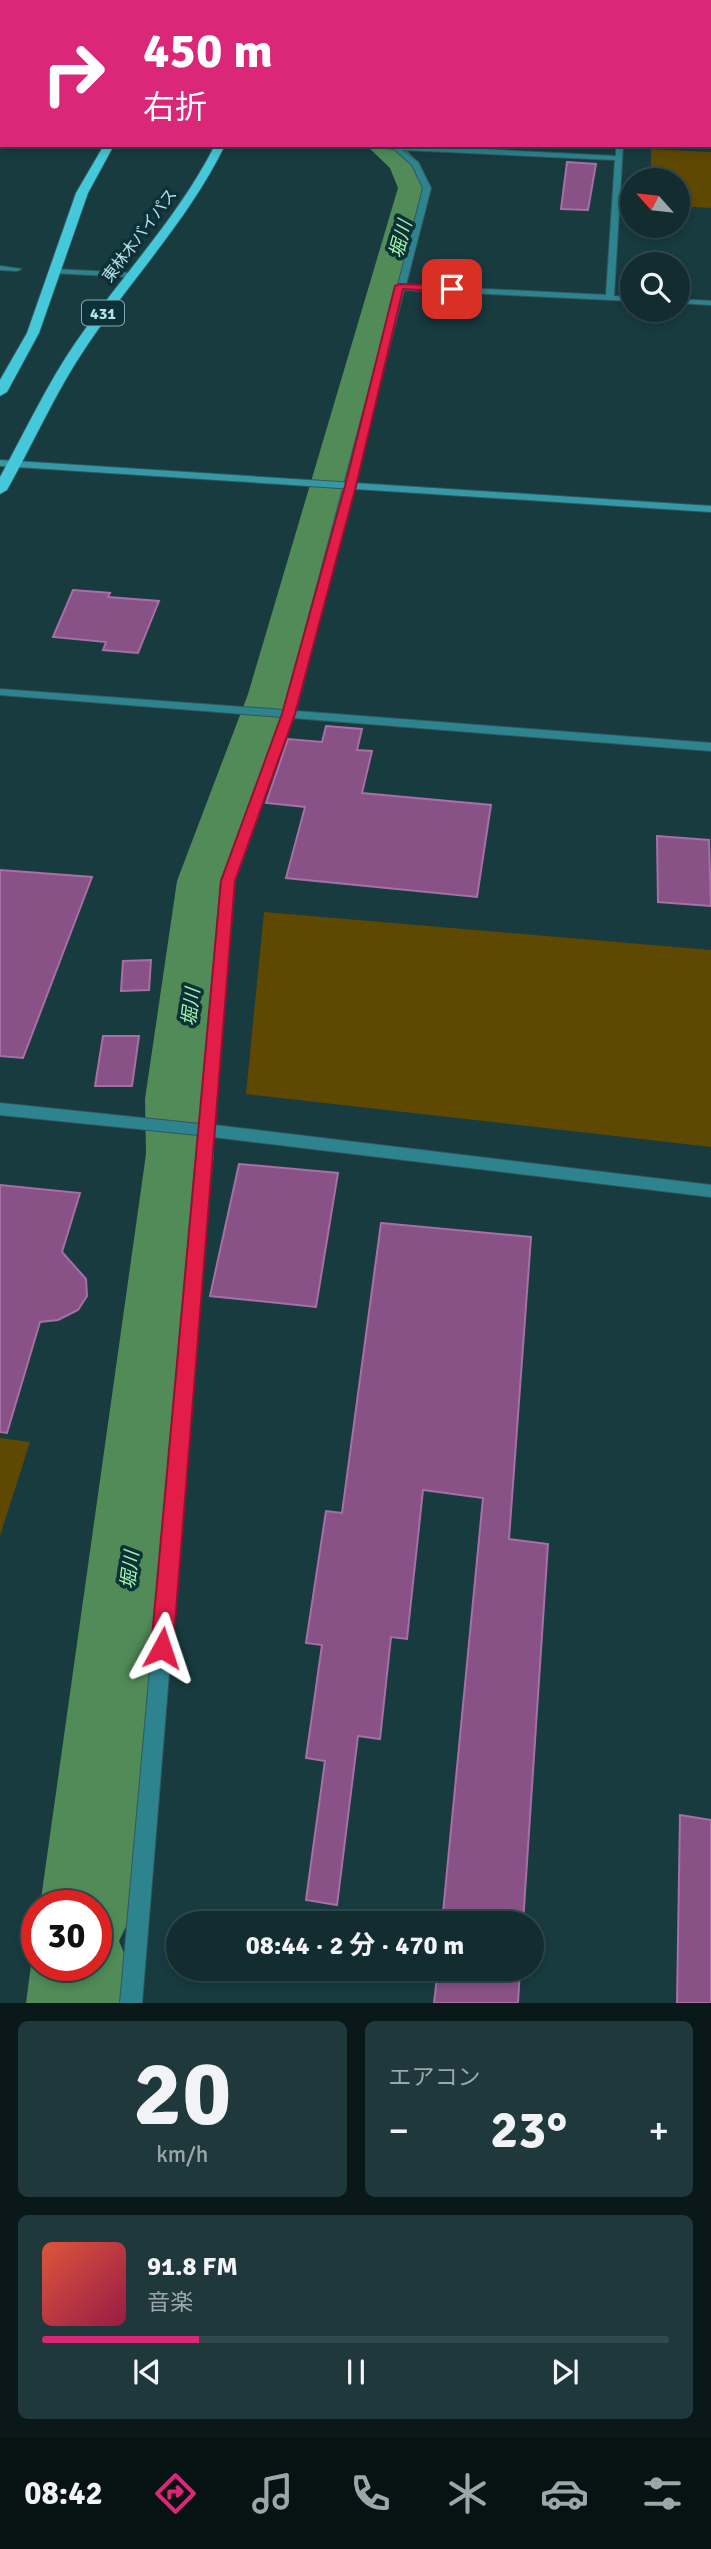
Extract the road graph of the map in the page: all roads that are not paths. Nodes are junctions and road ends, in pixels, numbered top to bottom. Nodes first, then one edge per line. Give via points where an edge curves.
1 (108, 147) edge
2 (219, 147) edge
3 (395, 147) edge
4 (413, 147) edge
5 (620, 147) edge
6 (620, 158) junction
7 (0, 268) edge
8 (17, 269) dead end
9 (54, 271) junction
10 (131, 275) junction
11 (399, 286) junction
12 (610, 298) junction
13 (620, 298) edge
14 (690, 302) edge
15 (711, 303) edge
16 (0, 392) edge
17 (0, 463) edge
18 (14, 464) junction
19 (350, 486) junction
20 (0, 490) edge
21 (711, 509) edge
22 (0, 692) edge
23 (289, 714) junction
24 (711, 747) edge
25 (0, 1110) edge
26 (206, 1130) junction
27 (711, 1191) edge
28 (131, 2003) edge

1 - 9 highway via 82,193
2 - 10 highway, 東林木バイパス / 431 via 194,192
3 - 11 street via 415,164 427,188
4 - 6 street
5 - 6 street
6 - 12 street
7 - 8 street
9 - 10 street
9 - 16 highway via 33,333
10 - 18 highway, 東林木バイパス / 431 via 80,344
11 - 12 street
11 - 19 street
12 - 13 street
14 - 15 street
17 - 18 street
18 - 19 street
18 - 20 highway, 東林木バイパス / 431
19 - 21 street
19 - 23 street
22 - 23 street
23 - 24 street
23 - 26 street via 228,881
25 - 26 street
26 - 27 street
26 - 28 street

